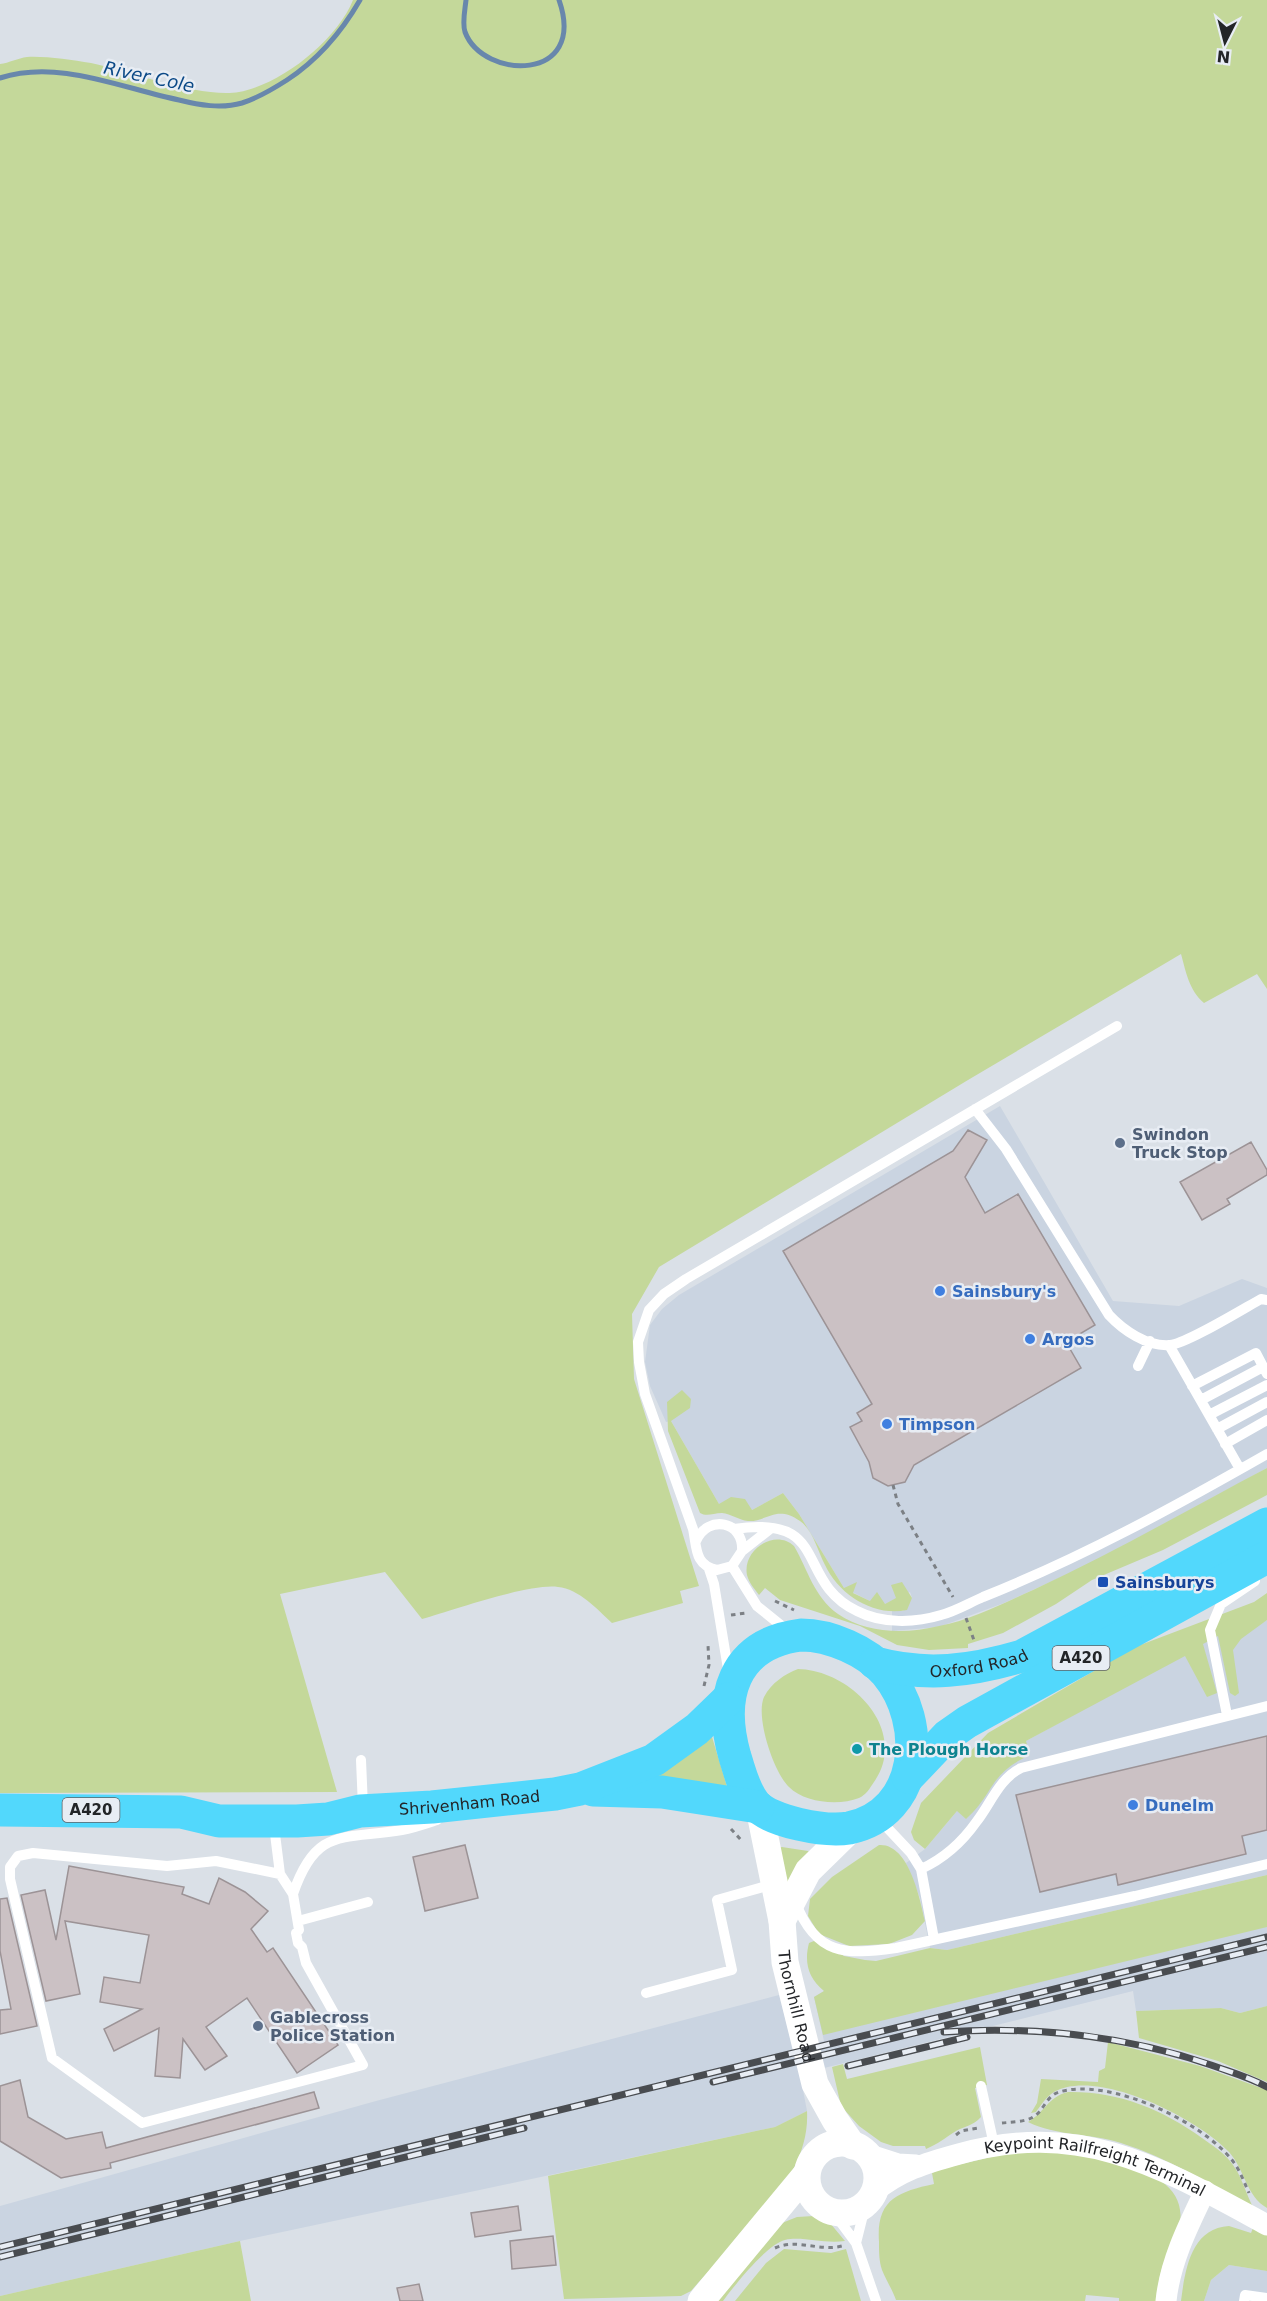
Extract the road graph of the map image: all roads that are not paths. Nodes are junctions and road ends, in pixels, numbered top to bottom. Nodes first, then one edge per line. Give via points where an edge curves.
1 (1117, 1026) dead end
2 (975, 1109) junction
3 (1267, 1300) edge
4 (1150, 1341) junction
5 (1169, 1345) junction
6 (1138, 1366) dead end
7 (1265, 1371) edge
8 (1267, 1385) edge
9 (1192, 1386) junction
10 (1201, 1400) junction
11 (1267, 1402) edge
12 (1209, 1416) junction
13 (1267, 1420) edge
14 (1217, 1429) junction
15 (1226, 1444) junction
16 (1267, 1454) edge
17 (1240, 1469) junction
18 (1267, 1524) edge
19 (734, 1529) junction
20 (770, 1529) junction
21 (696, 1541) junction
22 (742, 1551) junction
23 (1267, 1557) edge
24 (732, 1566) junction
25 (709, 1569) junction
26 (1267, 1572) edge
27 (798, 1623) junction
28 (875, 1663) junction
29 (721, 1691) junction
30 (1267, 1706) edge
31 (1227, 1715) junction
32 (361, 1760) dead end
33 (908, 1777) junction
34 (580, 1789) junction
35 (491, 1802) junction
36 (759, 1808) junction
37 (0, 1810) edge
38 (362, 1811) junction
39 (279, 1813) junction
40 (865, 1822) junction
41 (1267, 1864) edge
42 (921, 1869) junction
43 (280, 1874) junction
44 (784, 1890) junction
45 (292, 1894) junction
46 (369, 1902) dead end
47 (298, 1926) junction
48 (934, 1939) junction
49 (646, 1994) dead end
50 (981, 2086) dead end
51 (816, 2088) junction
52 (992, 2135) junction
53 (860, 2150) junction
54 (916, 2166) junction
55 (809, 2167) junction
56 (1205, 2191) junction
57 (870, 2198) junction
58 (830, 2211) junction
59 (1264, 2223) edge
60 (765, 2225) junction
61 (856, 2243) junction
62 (1267, 2298) edge
63 (701, 2301) edge
64 (876, 2301) edge
65 (1166, 2301) edge
66 (1244, 2301) edge

1 - 2 lane
2 - 4 lane via 1011,1158 1109,1315 1125,1330
2 - 21 lane via 686,1280 664,1294 650,1310 638,1342 642,1383
3 - 5 lane via 1261,1299
4 - 5 lane
4 - 6 lane
5 - 9 lane
7 - 9 lane via 1256,1353
7 - 10 lane
8 - 12 lane
9 - 10 lane
10 - 12 lane
11 - 14 lane
12 - 14 lane
13 - 15 lane
14 - 15 lane
15 - 17 lane
16 - 17 lane
17 - 20 lane via 1100,1546 1024,1582 941,1615 905,1621 879,1619 845,1605 830,1591 798,1538 787,1529
18 - 28 highway, Oxford Road / A420 via 1022,1656 948,1672 902,1670
19 - 20 lane
19 - 21 lane via 727,1524 711,1524
19 - 22 lane via 741,1539
20 - 22 lane
21 - 25 lane via 698,1558
22 - 24 lane
23 - 33 highway, Oxford Road / A420 via 967,1722 947,1736
24 - 25 lane
24 - 27 lane via 757,1606 771,1619
25 - 29 lane via 719,1616
26 - 31 lane via 1221,1604 1213,1619 1211,1644
27 - 28 highway, A420
27 - 29 highway, A420 via 758,1651
28 - 33 highway, A420 via 890,1678 906,1712 913,1744
29 - 34 highway, Shrivenham Road / A420 via 697,1729 654,1760
29 - 36 highway via 735,1756 748,1793
30 - 31 lane
31 - 42 lane via 1021,1768 1003,1782 962,1839
32 - 38 lane
33 - 40 highway, A420 via 899,1796
34 - 35 highway, Shrivenham Road / A420
34 - 36 highway, Shrivenham Road / A420 via 662,1792
35 - 38 highway, Shrivenham Road / A420
35 - 45 lane via 412,1828 333,1839 310,1858
36 - 40 highway, A420 via 775,1817 808,1825 834,1828
36 - 44 street, Thornhill Road via 767,1846
37 - 39 highway, Shrivenham Road / A420 via 181,1812 218,1803
38 - 39 highway, Shrivenham Road / A420 via 328,1819
39 - 43 lane
40 - 42 lane via 911,1853
40 - 44 street
41 - 48 lane
42 - 48 lane
43 - 45 lane
43 - 47 lane via 216,1861 167,1866 33,1853 18,1856 10,1867 10,1879 52,2058 142,2123 363,2065 306,1963 298,1943
44 - 48 lane via 815,1937 837,1950 862,1952
44 - 49 lane via 717,1900 732,1970
44 - 51 street, Thornhill Road via 783,1947
45 - 47 lane
46 - 47 lane
50 - 52 lane
51 - 53 street, Thornhill Road
51 - 55 street, Thornhill Road via 817,2128
52 - 54 street, Keypoint Railfreight Terminal
52 - 56 street, Keypoint Railfreight Terminal via 1107,2150 1144,2161
53 - 54 street, Keypoint Railfreight Terminal via 883,2160
53 - 55 street via 843,2144 827,2147
53 - 57 street via 874,2164 876,2176
54 - 57 street, Keypoint Railfreight Terminal
55 - 58 street via 811,2194
55 - 60 street
56 - 59 street, Keypoint Railfreight Terminal
56 - 65 street via 1174,2262
57 - 58 street via 851,2212
57 - 61 lane
58 - 60 street via 796,2210
58 - 61 lane
60 - 63 street
61 - 64 lane
62 - 66 lane via 1245,2295

